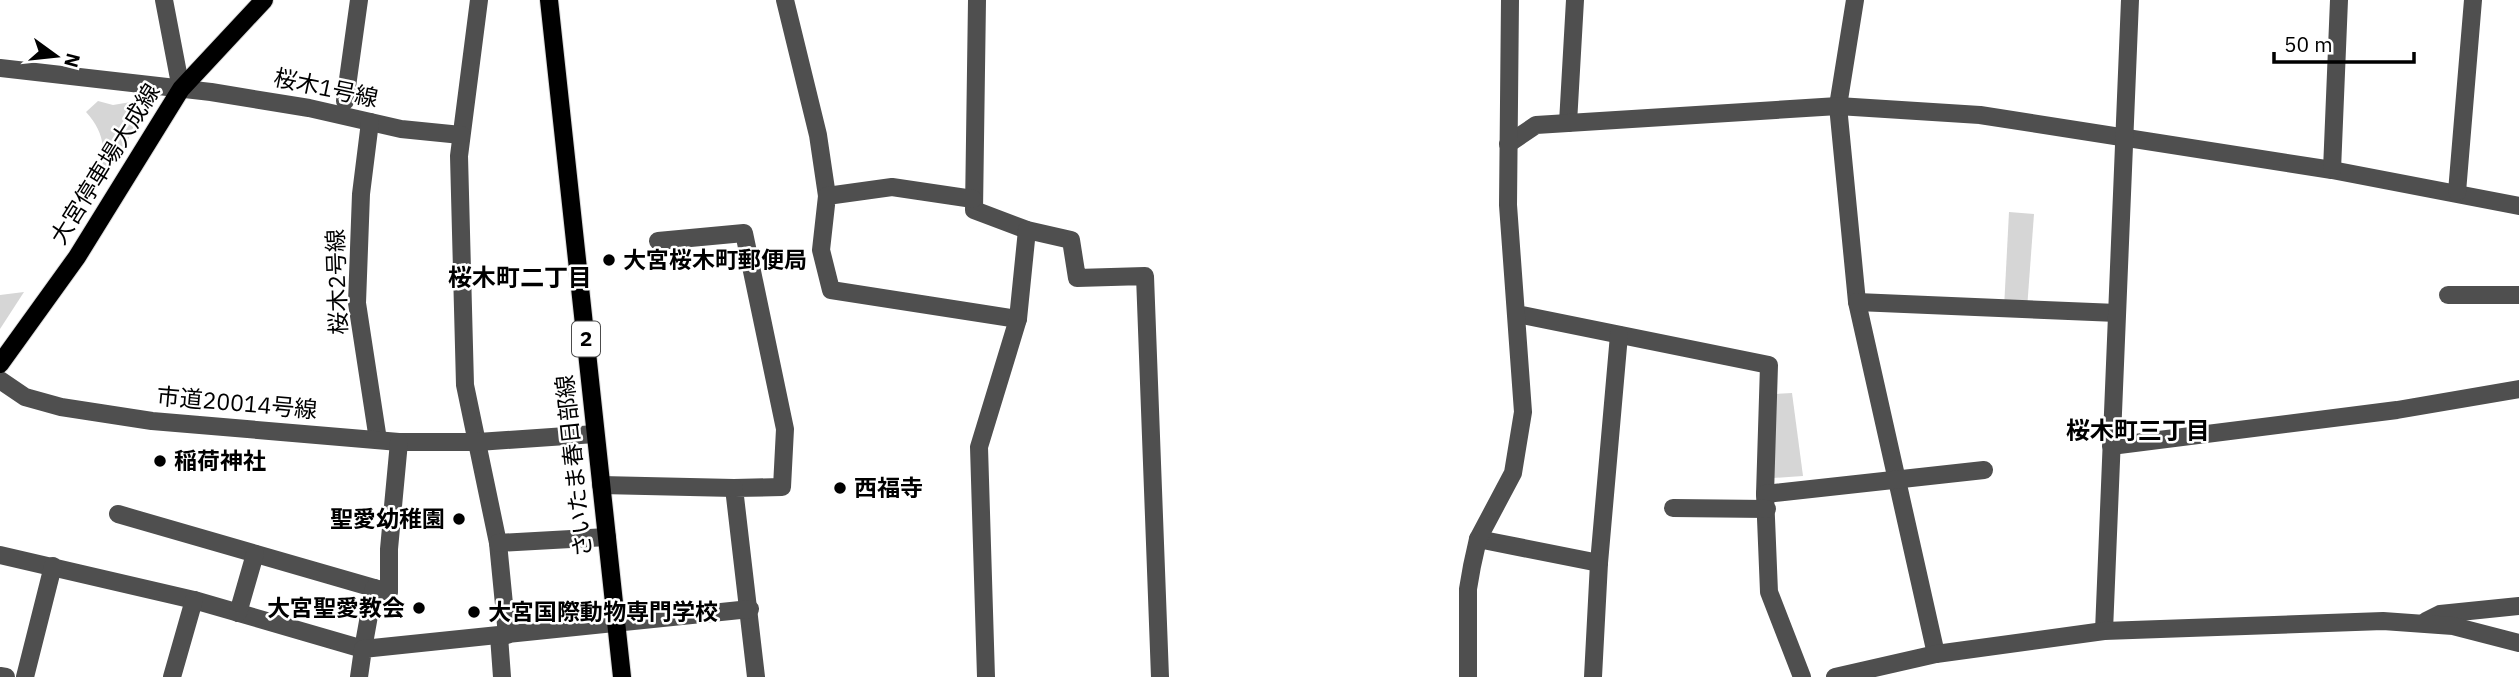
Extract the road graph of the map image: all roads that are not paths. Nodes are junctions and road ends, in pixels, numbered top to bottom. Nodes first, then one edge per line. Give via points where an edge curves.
1 (164, 0) edge
2 (264, 0) edge
3 (359, 0) edge
4 (479, 0) edge
5 (550, 0) edge
6 (785, 0) edge
7 (977, 0) edge
8 (1510, 0) edge
9 (1575, 0) edge
10 (1855, 0) edge
11 (2130, 0) edge
12 (2339, 0) edge
13 (2473, 0) edge
14 (0, 68) edge
15 (181, 89) junction
16 (345, 101) dead end
17 (1838, 106) junction
18 (370, 122) junction
19 (1568, 122) junction
20 (461, 135) junction
21 (2125, 136) junction
22 (1508, 144) junction
23 (2332, 170) junction
24 (2457, 192) junction
25 (827, 196) junction
26 (973, 199) junction
27 (2519, 206) edge
28 (1027, 230) junction
29 (658, 241) dead end
30 (2448, 295) dead end
31 (2519, 295) edge
32 (1857, 302) junction
33 (2117, 313) junction
34 (1517, 314) junction
35 (1018, 319) junction
36 (1619, 335) junction
37 (0, 364) edge
38 (0, 380) edge
39 (2519, 389) edge
40 (595, 434) junction
41 (378, 440) junction
42 (399, 442) junction
43 (478, 442) junction
44 (2111, 446) junction
45 (1984, 470) dead end
46 (1896, 481) junction
47 (601, 485) junction
48 (734, 488) junction
49 (1766, 501) junction
50 (1673, 508) dead end
51 (118, 514) dead end
52 (607, 537) junction
53 (1478, 539) junction
54 (498, 543) junction
55 (255, 554) junction
56 (0, 555) edge
57 (1599, 563) junction
58 (52, 566) junction
59 (374, 588) junction
60 (194, 600) junction
61 (2519, 606) edge
62 (2499, 608) junction
63 (750, 609) junction
64 (238, 613) junction
65 (2423, 622) junction
66 (616, 624) junction
67 (2104, 631) junction
68 (2483, 633) junction
69 (503, 636) junction
70 (2519, 643) edge
71 (363, 649) junction
72 (1936, 653) junction
73 (0, 676) edge
74 (6, 677) edge
75 (25, 677) edge
76 (172, 677) edge
77 (359, 677) edge
78 (502, 677) edge
79 (622, 677) edge
80 (756, 677) edge
81 (986, 677) edge
82 (1160, 677) edge
83 (1468, 677) edge
84 (1593, 677) edge
85 (1802, 677) edge
86 (1835, 677) edge

1 - 15 street
2 - 15 main road, 大宮停車場大成線
3 - 16 street
4 - 20 street
5 - 40 main road, さいたま春日部線 / 2
6 - 25 street via 818,135
7 - 26 street
8 - 22 street
9 - 19 street
10 - 17 street
11 - 21 street
12 - 23 street
13 - 24 street
14 - 15 street, 桜木1号線
15 - 18 street, 桜木1号線
15 - 37 main road, 大宮停車場大成線 via 77,257
17 - 19 street
17 - 21 street via 1980,115
17 - 32 street
18 - 20 street, 桜木1号線
18 - 41 street, 桜木2号線 via 361,194 358,303
19 - 22 street via 1535,125
20 - 43 street via 458,191 466,385
21 - 23 street
21 - 33 street
22 - 34 street via 1507,205
23 - 24 street
24 - 27 street
25 - 26 street via 892,187
25 - 35 street via 821,250 831,290
26 - 28 street via 974,210
28 - 35 street
28 - 82 street via 1071,240 1077,278 1145,276
29 - 48 street via 744,233 785,429 782,487
30 - 31 street
32 - 33 street
32 - 46 street
33 - 44 street
34 - 36 street
34 - 53 street via 1521,441 1513,473
35 - 81 street via 979,447
36 - 49 street via 1769,365
36 - 57 street
38 - 41 street, 市道20014号線 via 25,397 105,415
39 - 44 street via 2397,410
40 - 43 street, 市道20014号線
40 - 47 main road, さいたま春日部線 / 2
41 - 42 street, 市道20014号線
42 - 43 street, 市道20014号線
42 - 59 street via 389,592
43 - 54 street
44 - 67 street
45 - 46 street
46 - 49 street
46 - 72 street
47 - 48 street
47 - 52 main road, さいたま春日部線 / 2
48 - 63 street
49 - 50 street
49 - 85 street via 1769,592
51 - 55 street
52 - 54 street
52 - 66 main road, さいたま春日部線 / 2
53 - 57 street
53 - 83 street via 1468,589
54 - 69 street
55 - 59 street
55 - 64 street
56 - 58 street
57 - 84 street
58 - 60 street
58 - 75 street
59 - 71 street
60 - 64 street
60 - 76 street
61 - 62 street
62 - 65 street via 2440,614
62 - 68 street via 2488,618
63 - 66 street
63 - 80 street
64 - 71 street
65 - 67 street
65 - 68 street
66 - 69 street
66 - 79 main road, さいたま春日部線 / 2
67 - 72 street
68 - 70 street
69 - 71 street
69 - 78 street
71 - 77 street
72 - 86 street
73 - 74 street

